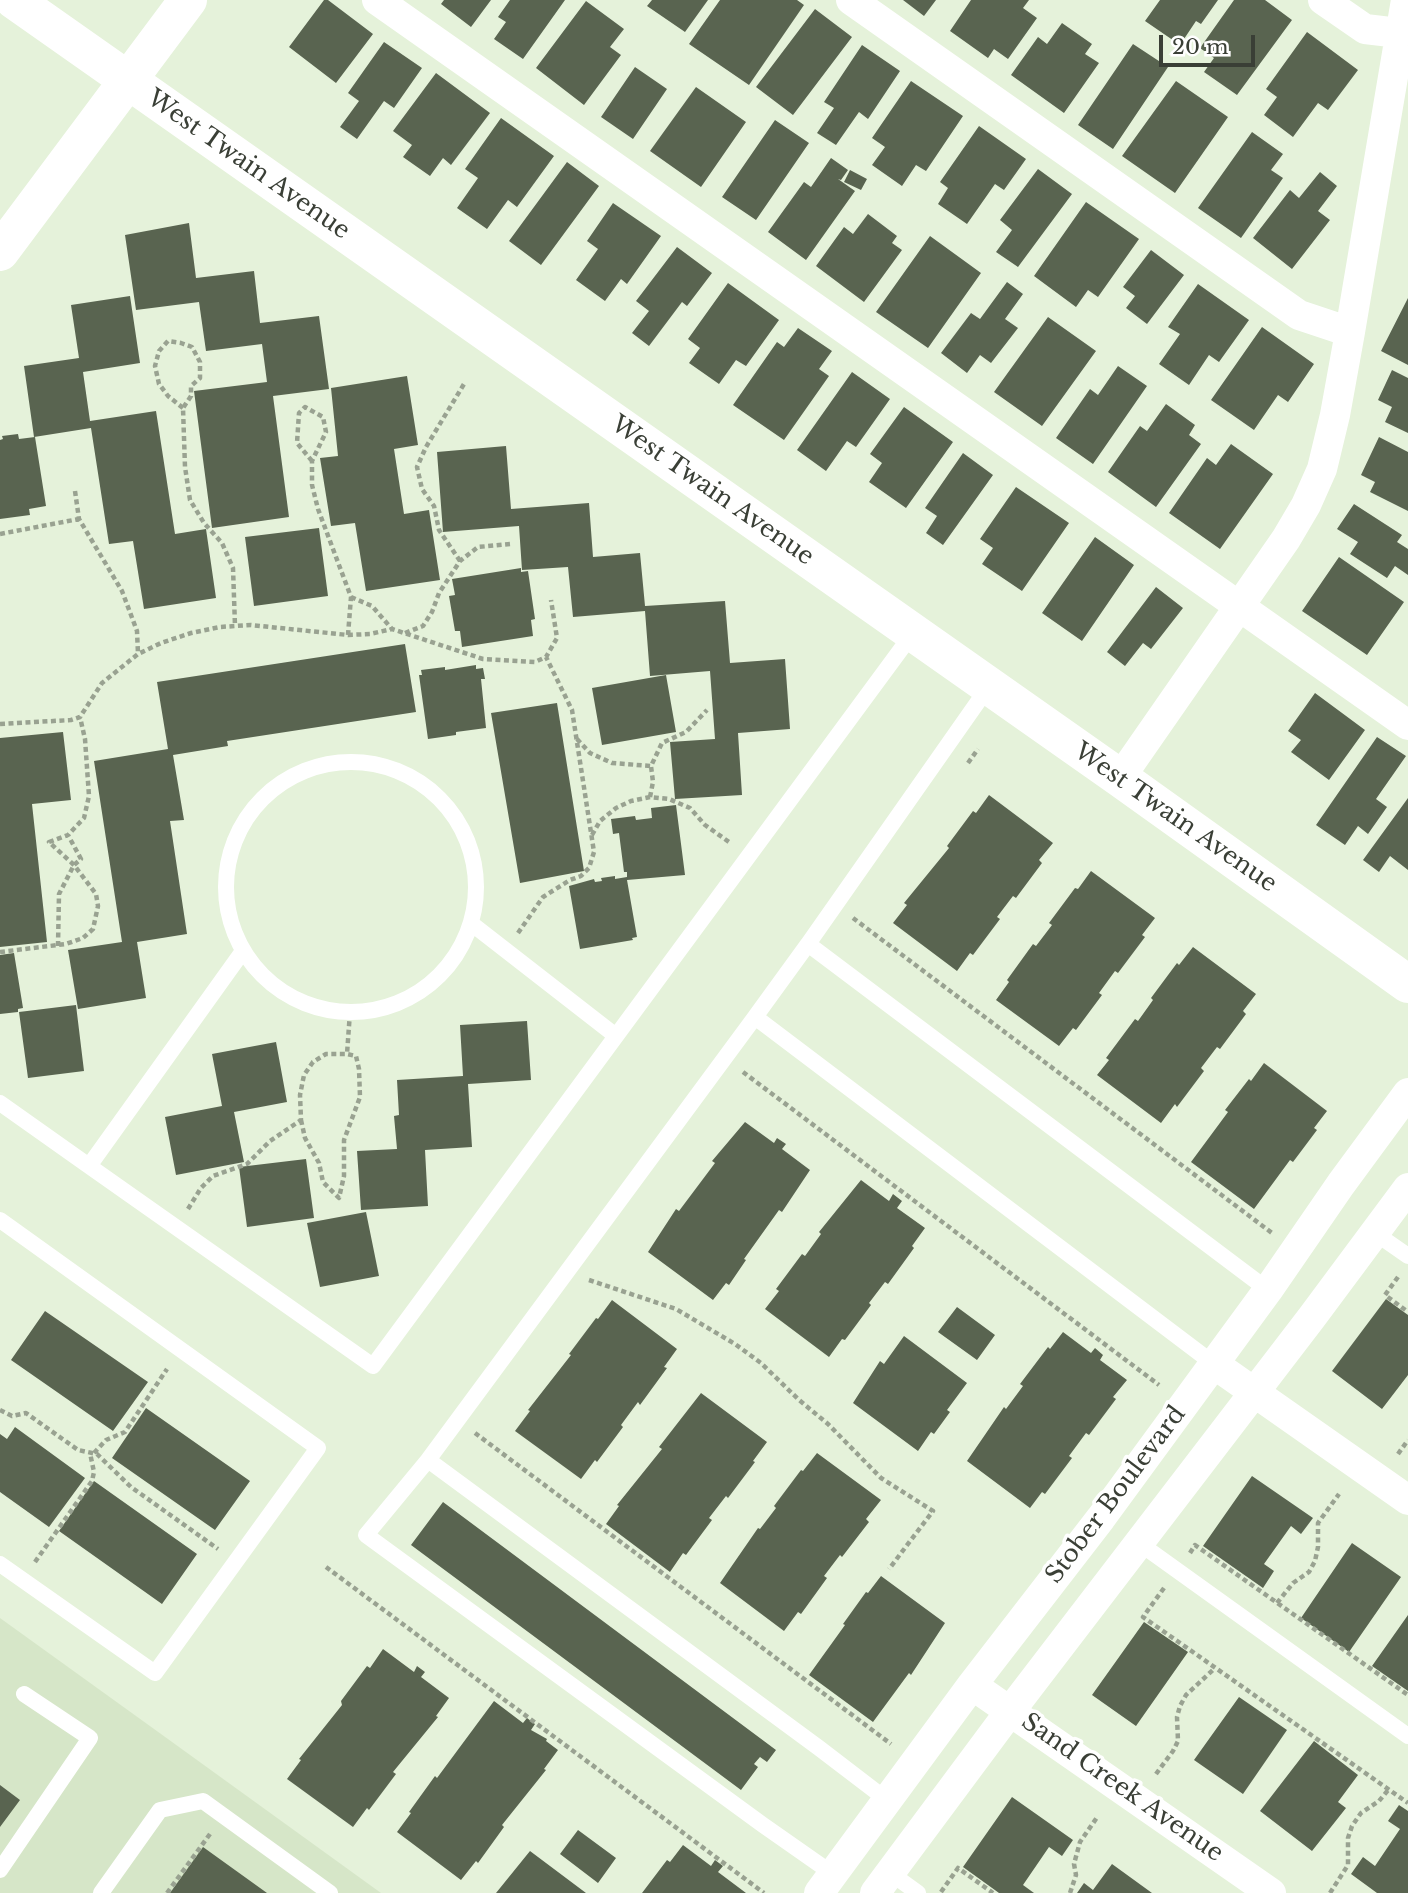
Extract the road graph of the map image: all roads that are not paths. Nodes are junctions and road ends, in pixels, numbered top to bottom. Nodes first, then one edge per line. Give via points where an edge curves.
1 (14, 0) edge
2 (188, 0) edge
3 (377, 0) edge
4 (851, 0) edge
5 (1323, 0) edge
6 (1406, 0) edge
7 (1399, 33) junction
8 (127, 80) junction
9 (0, 252) edge
10 (1350, 332) junction
11 (1239, 607) junction
12 (913, 633) junction
13 (989, 686) junction
14 (1408, 725) edge
15 (1120, 778) junction
16 (472, 924) junction
17 (808, 944) junction
18 (243, 951) junction
19 (1408, 984) edge
20 (755, 1017) junction
21 (616, 1036) junction
22 (1408, 1093) edge
23 (0, 1103) edge
24 (89, 1166) junction
25 (1408, 1188) edge
26 (0, 1220) edge
27 (1375, 1233) junction
28 (1408, 1256) edge
29 (1268, 1290) junction
30 (1214, 1364) junction
31 (1255, 1391) junction
32 (428, 1460) junction
33 (1408, 1500) edge
34 (1139, 1543) junction
35 (0, 1564) edge
36 (972, 1685) junction
37 (24, 1694) dead end
38 (1010, 1710) junction
39 (1408, 1737) edge
40 (887, 1800) junction
41 (0, 1870) edge
42 (826, 1883) edge
43 (882, 1883) edge
44 (101, 1893) edge
45 (330, 1893) edge
46 (918, 1893) edge
47 (1271, 1893) edge

1 - 8 main road, West Twain Avenue
2 - 8 main road
3 - 11 street
4 - 10 street via 1299,315
5 - 7 street via 1365,29
6 - 7 street
7 - 10 street
8 - 9 main road
8 - 12 main road, West Twain Avenue
10 - 11 street via 1322,469 1306,506
11 - 14 street
11 - 15 street
12 - 13 main road, West Twain Avenue
12 - 21 lane
13 - 15 main road, West Twain Avenue
13 - 17 lane
15 - 19 main road, West Twain Avenue
16 - 18 lane via 449,967 432,984 390,1007 366,1012 318,1008 295,999 258,971
16 - 18 lane via 476,875 471,850 446,805 428,788 394,770 356,762 330,763 283,782 263,798 236,836 229,859 227,906
16 - 21 lane
17 - 20 lane
17 - 29 lane
18 - 24 lane
20 - 30 lane
20 - 32 lane
21 - 24 lane via 373,1366
22 - 29 street, Stober Boulevard
23 - 24 lane
25 - 27 street, Stober Boulevard
26 - 35 lane via 318,1448 155,1673
27 - 28 lane
27 - 31 street, Stober Boulevard
29 - 30 street, Stober Boulevard
30 - 31 street
30 - 36 street, Stober Boulevard
31 - 33 street
31 - 34 street, Stober Boulevard
32 - 40 lane
32 - 42 lane via 366,1535 762,1825
34 - 38 street, Stober Boulevard
34 - 39 lane
36 - 38 street, Sand Creek Avenue
36 - 40 street, Stober Boulevard
37 - 41 lane via 90,1738
38 - 43 street, Stober Boulevard
38 - 47 street, Sand Creek Avenue
40 - 42 street, Stober Boulevard
43 - 46 lane
44 - 45 lane via 160,1810 203,1801

